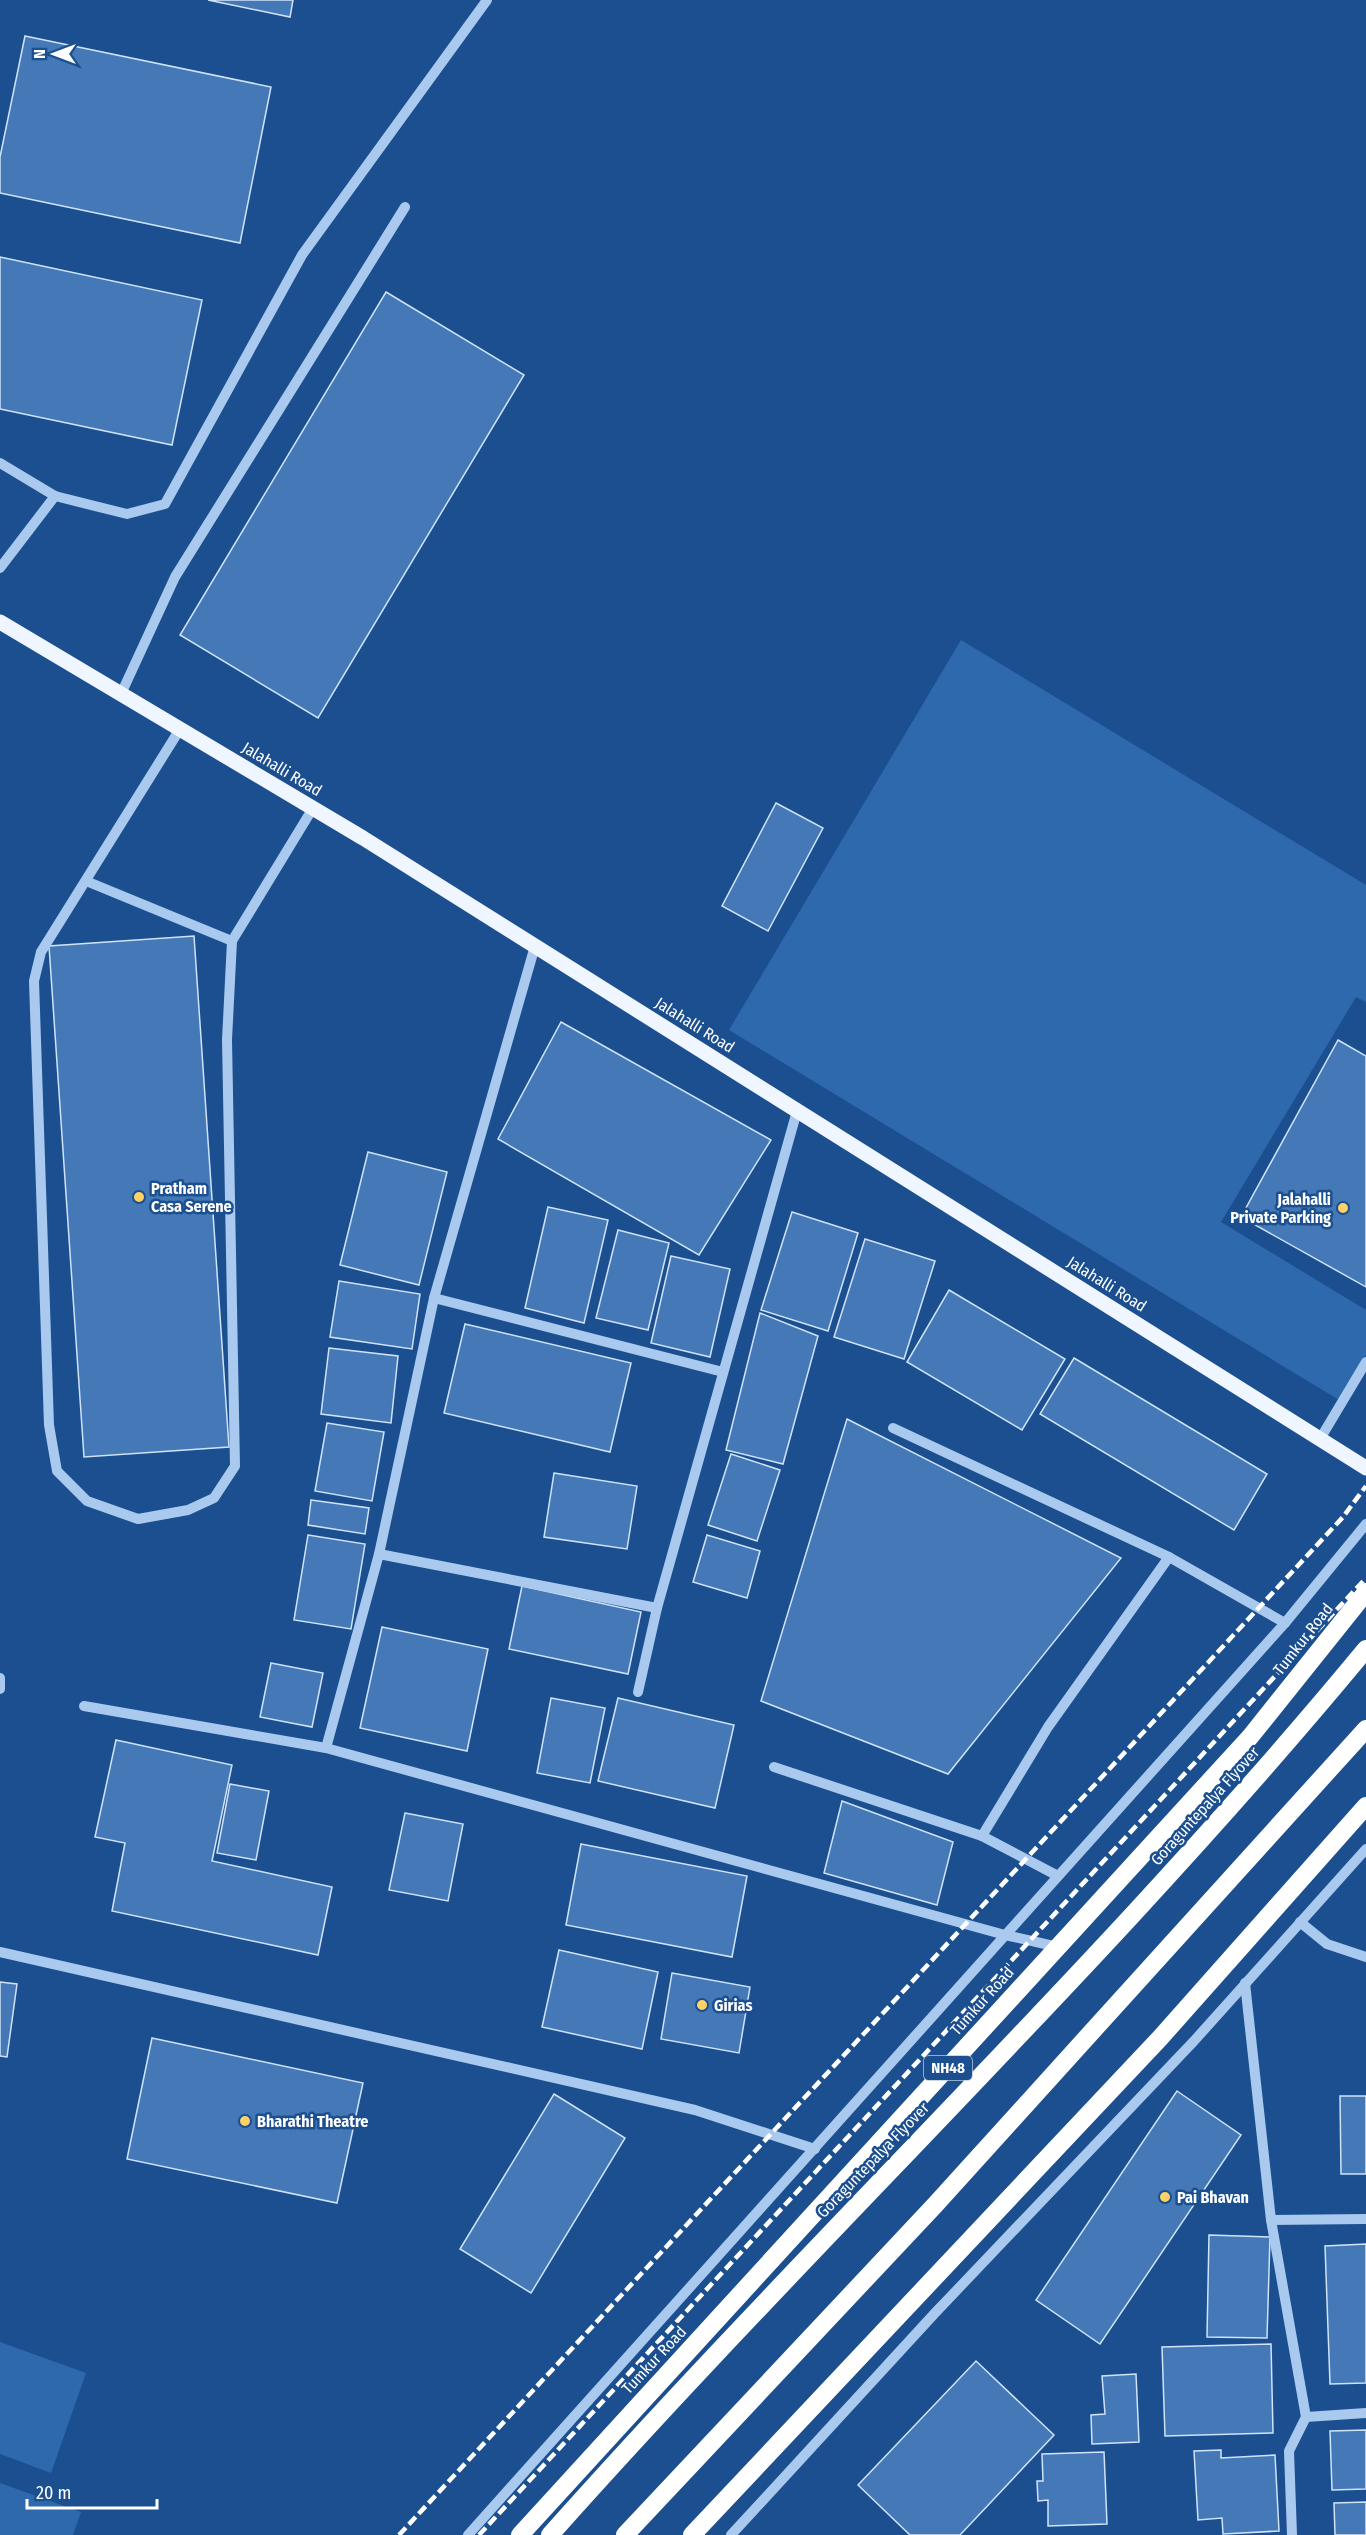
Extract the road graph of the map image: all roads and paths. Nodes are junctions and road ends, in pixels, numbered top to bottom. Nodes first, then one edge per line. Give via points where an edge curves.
1 (487, 0) edge
2 (405, 207) dead end
3 (0, 464) edge
4 (54, 496) junction
5 (0, 568) edge
6 (0, 622) edge
7 (121, 694) junction
8 (180, 729) junction
9 (313, 808) junction
10 (86, 881) junction
11 (232, 941) junction
12 (535, 946) junction
13 (797, 1111) junction
14 (434, 1298) junction
15 (1366, 1362) edge
16 (723, 1372) junction
17 (893, 1428) dead end
18 (1320, 1439) junction
19 (1366, 1468) edge
20 (1366, 1524) edge
21 (378, 1554) junction
22 (1169, 1557) junction
23 (1366, 1592) edge
24 (657, 1608) junction
25 (1285, 1623) junction
26 (1366, 1650) edge
27 (0, 1678) edge
28 (0, 1689) edge
29 (638, 1692) dead end
30 (84, 1706) dead end
31 (1366, 1729) edge
32 (326, 1748) junction
33 (774, 1767) dead end
34 (1366, 1806) edge
35 (982, 1836) junction
36 (1366, 1849) edge
37 (1058, 1876) junction
38 (1300, 1922) junction
39 (1005, 1935) junction
40 (1058, 1947) junction
41 (0, 1952) edge
42 (1366, 1957) edge
43 (1245, 1983) junction
44 (815, 2149) junction
45 (1366, 2219) edge
46 (1271, 2220) junction
47 (1366, 2413) edge
48 (1306, 2417) junction
49 (468, 2535) edge
50 (520, 2535) edge
51 (550, 2535) edge
52 (625, 2535) edge
53 (692, 2535) edge
54 (731, 2535) edge
55 (1292, 2535) edge

1 - 4 street via 302,255 165,504 127,514
2 - 7 street via 175,577
3 - 4 street
4 - 5 street
6 - 7 main road, Jalahalli Road
7 - 8 main road, Jalahalli Road
8 - 9 main road, Jalahalli Road
8 - 10 street
9 - 11 street
9 - 12 main road, Jalahalli Road
10 - 11 street
10 - 11 street via 42,952 34,981 49,1425 57,1472 87,1501 138,1519 188,1510 214,1498 235,1466 227,1040
12 - 13 main road, Jalahalli Road
12 - 14 street
13 - 16 street
13 - 18 main road, Jalahalli Road
14 - 16 street
14 - 21 street
15 - 18 street
16 - 24 street
17 - 22 street
18 - 19 main road, Jalahalli Road
20 - 25 street
21 - 24 street
21 - 32 street
22 - 25 street
22 - 35 street via 1047,1727
23 - 40 highway, Tumkur Road / NH48 via 1250,1737
24 - 29 street
25 - 37 street
26 - 51 highway, Goraguntepalya Flyover via 1279,1754 1082,1969 646,2427
27 - 28 street
30 - 32 street
31 - 52 highway via 935,2205
32 - 39 street
33 - 35 street
34 - 53 highway via 1161,2037
35 - 37 street
36 - 38 street
37 - 39 street
38 - 42 street via 1327,1944
38 - 43 street
39 - 40 street
39 - 44 street
40 - 50 highway, Tumkur Road / NH48
41 - 44 street via 695,2110
43 - 46 street
43 - 54 street
44 - 49 street
45 - 46 street
46 - 48 street
47 - 48 street
48 - 55 street via 1289,2451

